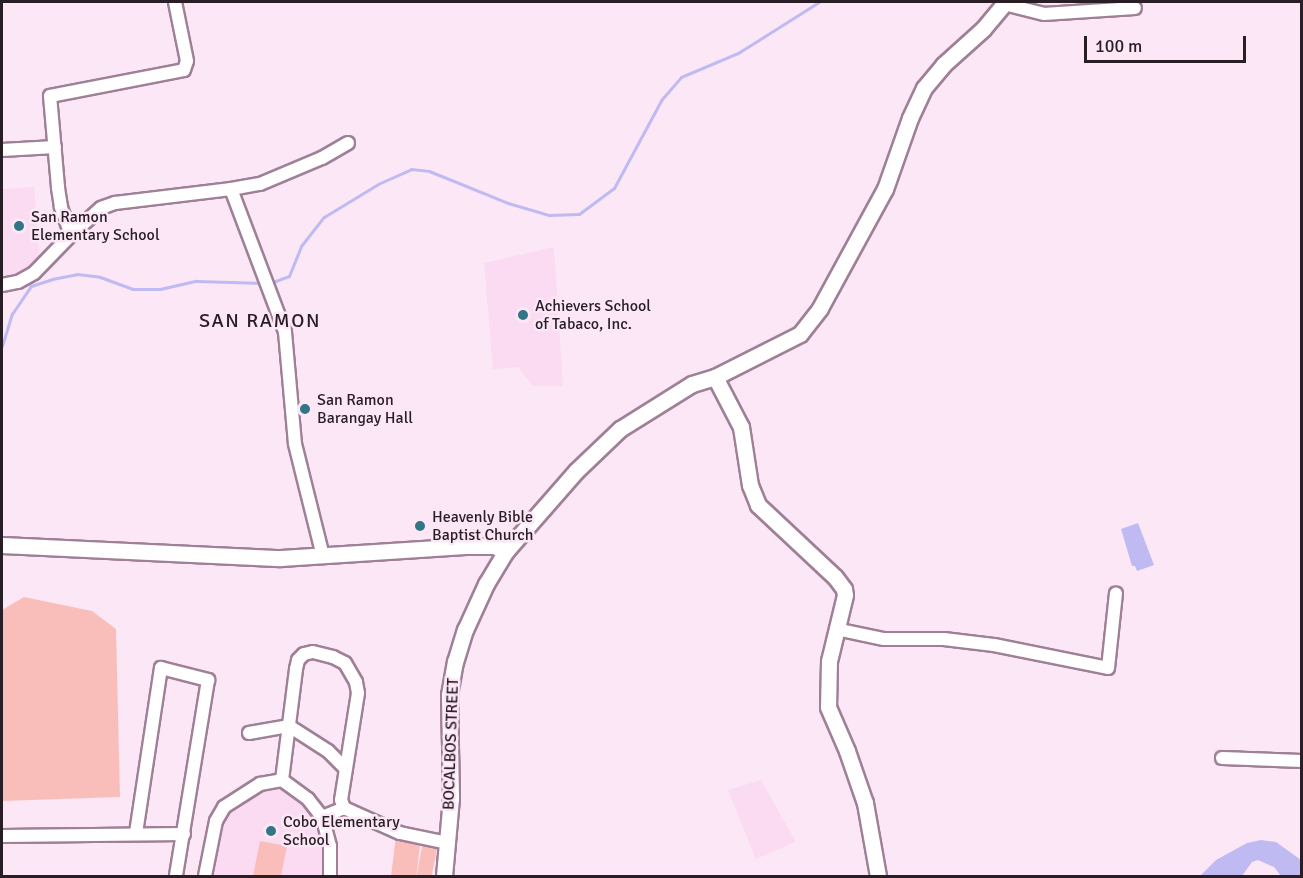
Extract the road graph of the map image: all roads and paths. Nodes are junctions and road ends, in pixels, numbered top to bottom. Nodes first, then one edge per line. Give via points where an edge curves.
1 (175, 2) edge
2 (1005, 3) edge
3 (1135, 8) dead end
4 (348, 143) dead end
5 (55, 147) junction
6 (2, 150) edge
7 (231, 189) junction
8 (71, 235) junction
9 (2, 285) edge
10 (715, 377) junction
11 (2, 545) edge
12 (506, 551) junction
13 (323, 556) junction
14 (1116, 593) dead end
15 (836, 629) junction
16 (289, 726) junction
17 (249, 733) dead end
18 (1222, 758) dead end
19 (1302, 761) edge
20 (346, 769) junction
21 (282, 780) junction
22 (344, 808) junction
23 (322, 817) junction
24 (136, 833) junction
25 (183, 834) junction
26 (2, 836) edge
27 (447, 843) junction
28 (177, 876) edge
29 (206, 876) edge
30 (330, 876) edge
31 (444, 876) edge
32 (878, 876) edge

1 - 5 street via 187,61 184,70 50,96
2 - 3 street via 1044,14
2 - 10 street, BOCALBOS STREET via 924,88 885,189 820,308 800,334
4 - 7 street via 260,184
5 - 6 street
5 - 8 street via 61,207
7 - 8 street via 115,203 101,208
7 - 13 street via 289,348 295,444
8 - 9 street via 34,273
10 - 12 street, BOCALBOS STREET via 692,384 607,440
10 - 15 street via 741,427 750,485 758,505 842,586 845,595
11 - 13 street via 281,558
12 - 13 street via 494,546 469,546
12 - 27 street, BOCALBOS STREET via 486,584 455,662 449,695 451,798
14 - 15 street via 1108,668 994,645 944,639 884,639
15 - 32 street via 829,661 828,707 865,803
16 - 17 street
16 - 20 street via 328,751
16 - 20 street via 298,660 313,652 345,663 358,693
16 - 21 street
18 - 19 street
20 - 22 street via 341,800
21 - 23 street via 303,794
21 - 29 street via 260,784 224,807 216,821
22 - 23 street
22 - 27 street via 400,833
23 - 30 street via 330,846
24 - 25 street
24 - 25 street via 161,668 208,680
24 - 26 street
25 - 28 street
27 - 31 street, BOCALBOS STREET

